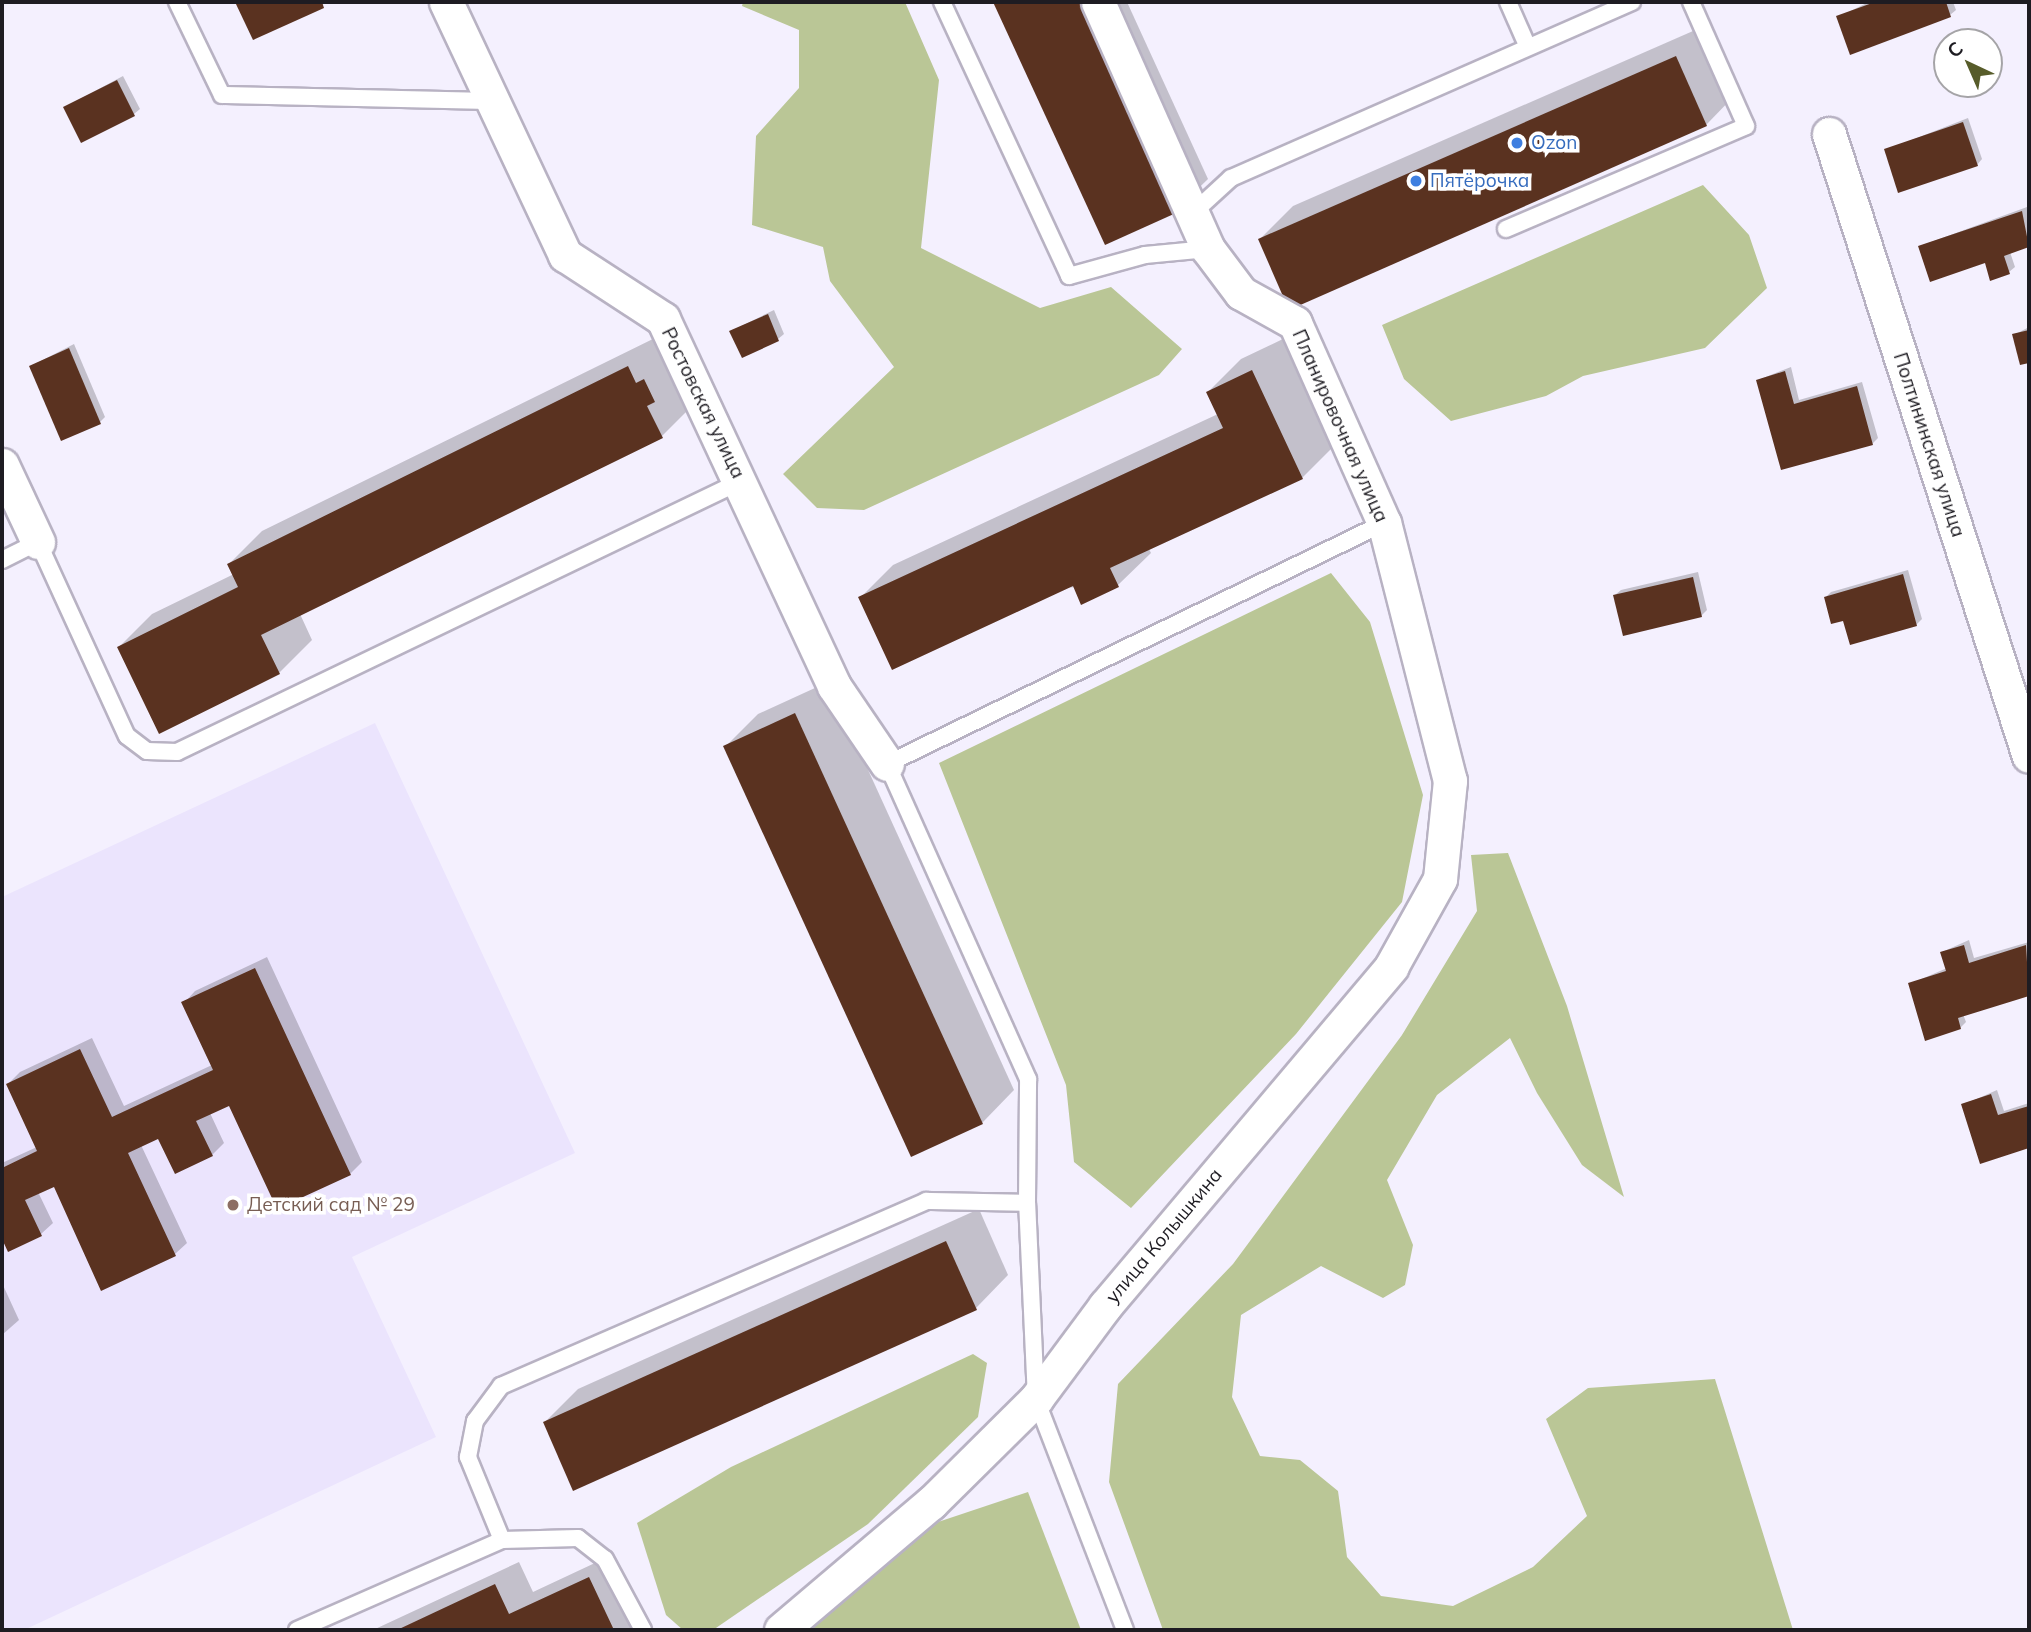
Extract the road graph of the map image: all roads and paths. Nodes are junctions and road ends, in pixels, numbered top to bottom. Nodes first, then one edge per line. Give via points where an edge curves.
1 (177, 2) edge
2 (446, 2) edge
3 (942, 2) edge
4 (1098, 2) edge
5 (1508, 2) edge
6 (1632, 2) edge
7 (1691, 2) edge
8 (1527, 45) junction
9 (492, 101) junction
10 (1829, 135) dead end
11 (1194, 212) junction
12 (1506, 229) dead end
13 (1208, 249) junction
14 (2, 465) edge
15 (741, 481) junction
16 (1384, 523) junction
17 (38, 542) junction
18 (2, 560) edge
19 (2029, 756) edge
20 (887, 764) junction
21 (1450, 781) joint
22 (1027, 1203) junction
23 (1036, 1399) junction
24 (502, 1540) junction
25 (297, 1630) edge
26 (643, 1630) edge
27 (781, 1630) edge
28 (1125, 1630) edge

1 - 9 lane via 222,95
2 - 9 street, Ростовская улица
3 - 13 lane via 1069,276 1145,255
4 - 11 street, Планировочная улица
5 - 8 lane
6 - 8 lane
7 - 12 lane via 1746,126
8 - 11 lane via 1231,178
9 - 15 street, Ростовская улица via 565,255 663,319
10 - 19 street, Полтининская улица
11 - 13 street, Планировочная улица
13 - 16 street, Планировочная улица via 1241,293 1295,323
14 - 17 street
15 - 17 lane via 177,752 147,751 127,736
15 - 20 street, Ростовская улица via 834,686
16 - 20 lane
16 - 21 street, Планировочная улица
17 - 18 lane
20 - 22 lane via 1028,1079
21 - 23 street, улица Колышкина via 1440,878 1391,967 1105,1306
22 - 23 lane
22 - 24 lane via 926,1201 501,1386 475,1421 468,1457
23 - 27 street, улица Колышкина via 931,1503
23 - 28 lane
24 - 25 lane
24 - 26 lane via 578,1538 605,1559

